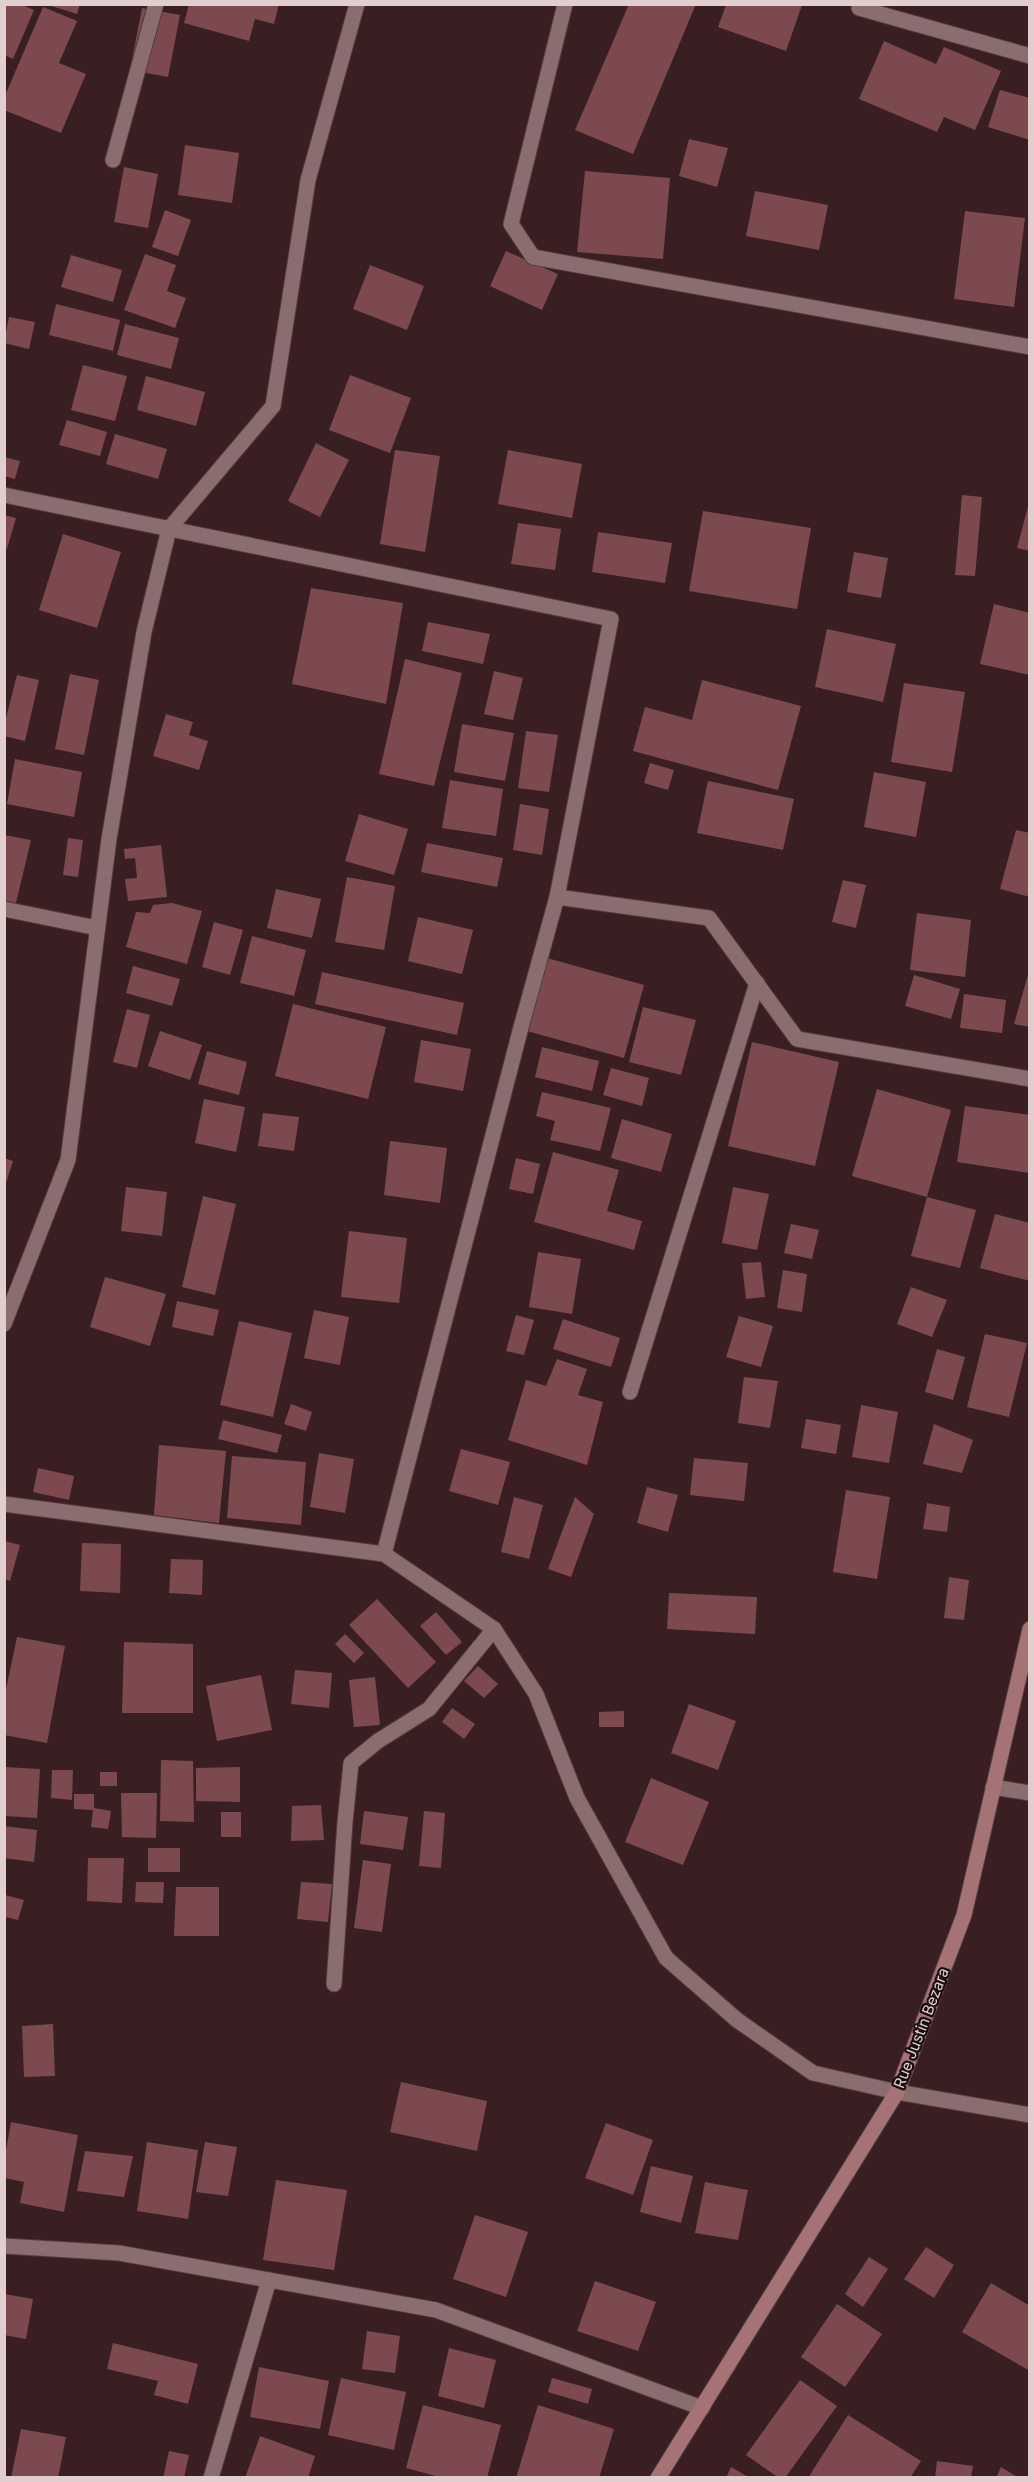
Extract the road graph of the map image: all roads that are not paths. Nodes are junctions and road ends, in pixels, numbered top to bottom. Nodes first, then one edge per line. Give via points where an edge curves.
1 (156, 4) edge
2 (357, 4) edge
3 (565, 4) edge
4 (860, 4) edge
5 (1029, 56) edge
6 (113, 160) dead end
7 (1029, 347) edge
8 (4, 495) edge
9 (169, 529) junction
10 (557, 897) junction
11 (4, 909) edge
12 (97, 928) junction
13 (757, 983) junction
14 (1029, 1079) edge
15 (4, 1324) edge
16 (630, 1392) dead end
17 (4, 1504) edge
18 (384, 1554) junction
19 (494, 1629) junction
20 (1029, 1629) edge
21 (1026, 1659) edge
22 (993, 1787) junction
23 (1029, 1792) edge
24 (334, 1984) dead end
25 (897, 2092) junction
26 (1029, 2115) edge
27 (4, 2246) edge
28 (269, 2280) junction
29 (702, 2408) junction
30 (211, 2478) edge
31 (658, 2478) edge

1 - 6 street
2 - 9 street via 308,180 273,406
3 - 7 street via 511,224 532,258
4 - 5 street via 859,8
8 - 9 street
9 - 10 street via 610,619
9 - 12 street via 144,632
10 - 13 street via 709,918
10 - 18 street
11 - 12 street
12 - 15 street via 68,1160
13 - 14 street via 797,1039
13 - 16 street
17 - 18 street
18 - 19 street
19 - 24 street via 429,1709 351,1762
19 - 25 street via 536,1694 577,1798 666,1958 737,2020 813,2073
20 - 21 street, Rue Justin Bezara
21 - 22 street, Rue Justin Bezara
22 - 23 street
22 - 25 street, Rue Justin Bezara via 964,1915
25 - 26 street
25 - 29 street, Rue Justin Bezara
27 - 28 street via 119,2253
28 - 29 street via 436,2310
28 - 30 street
29 - 31 street, Rue Justin Bezara

